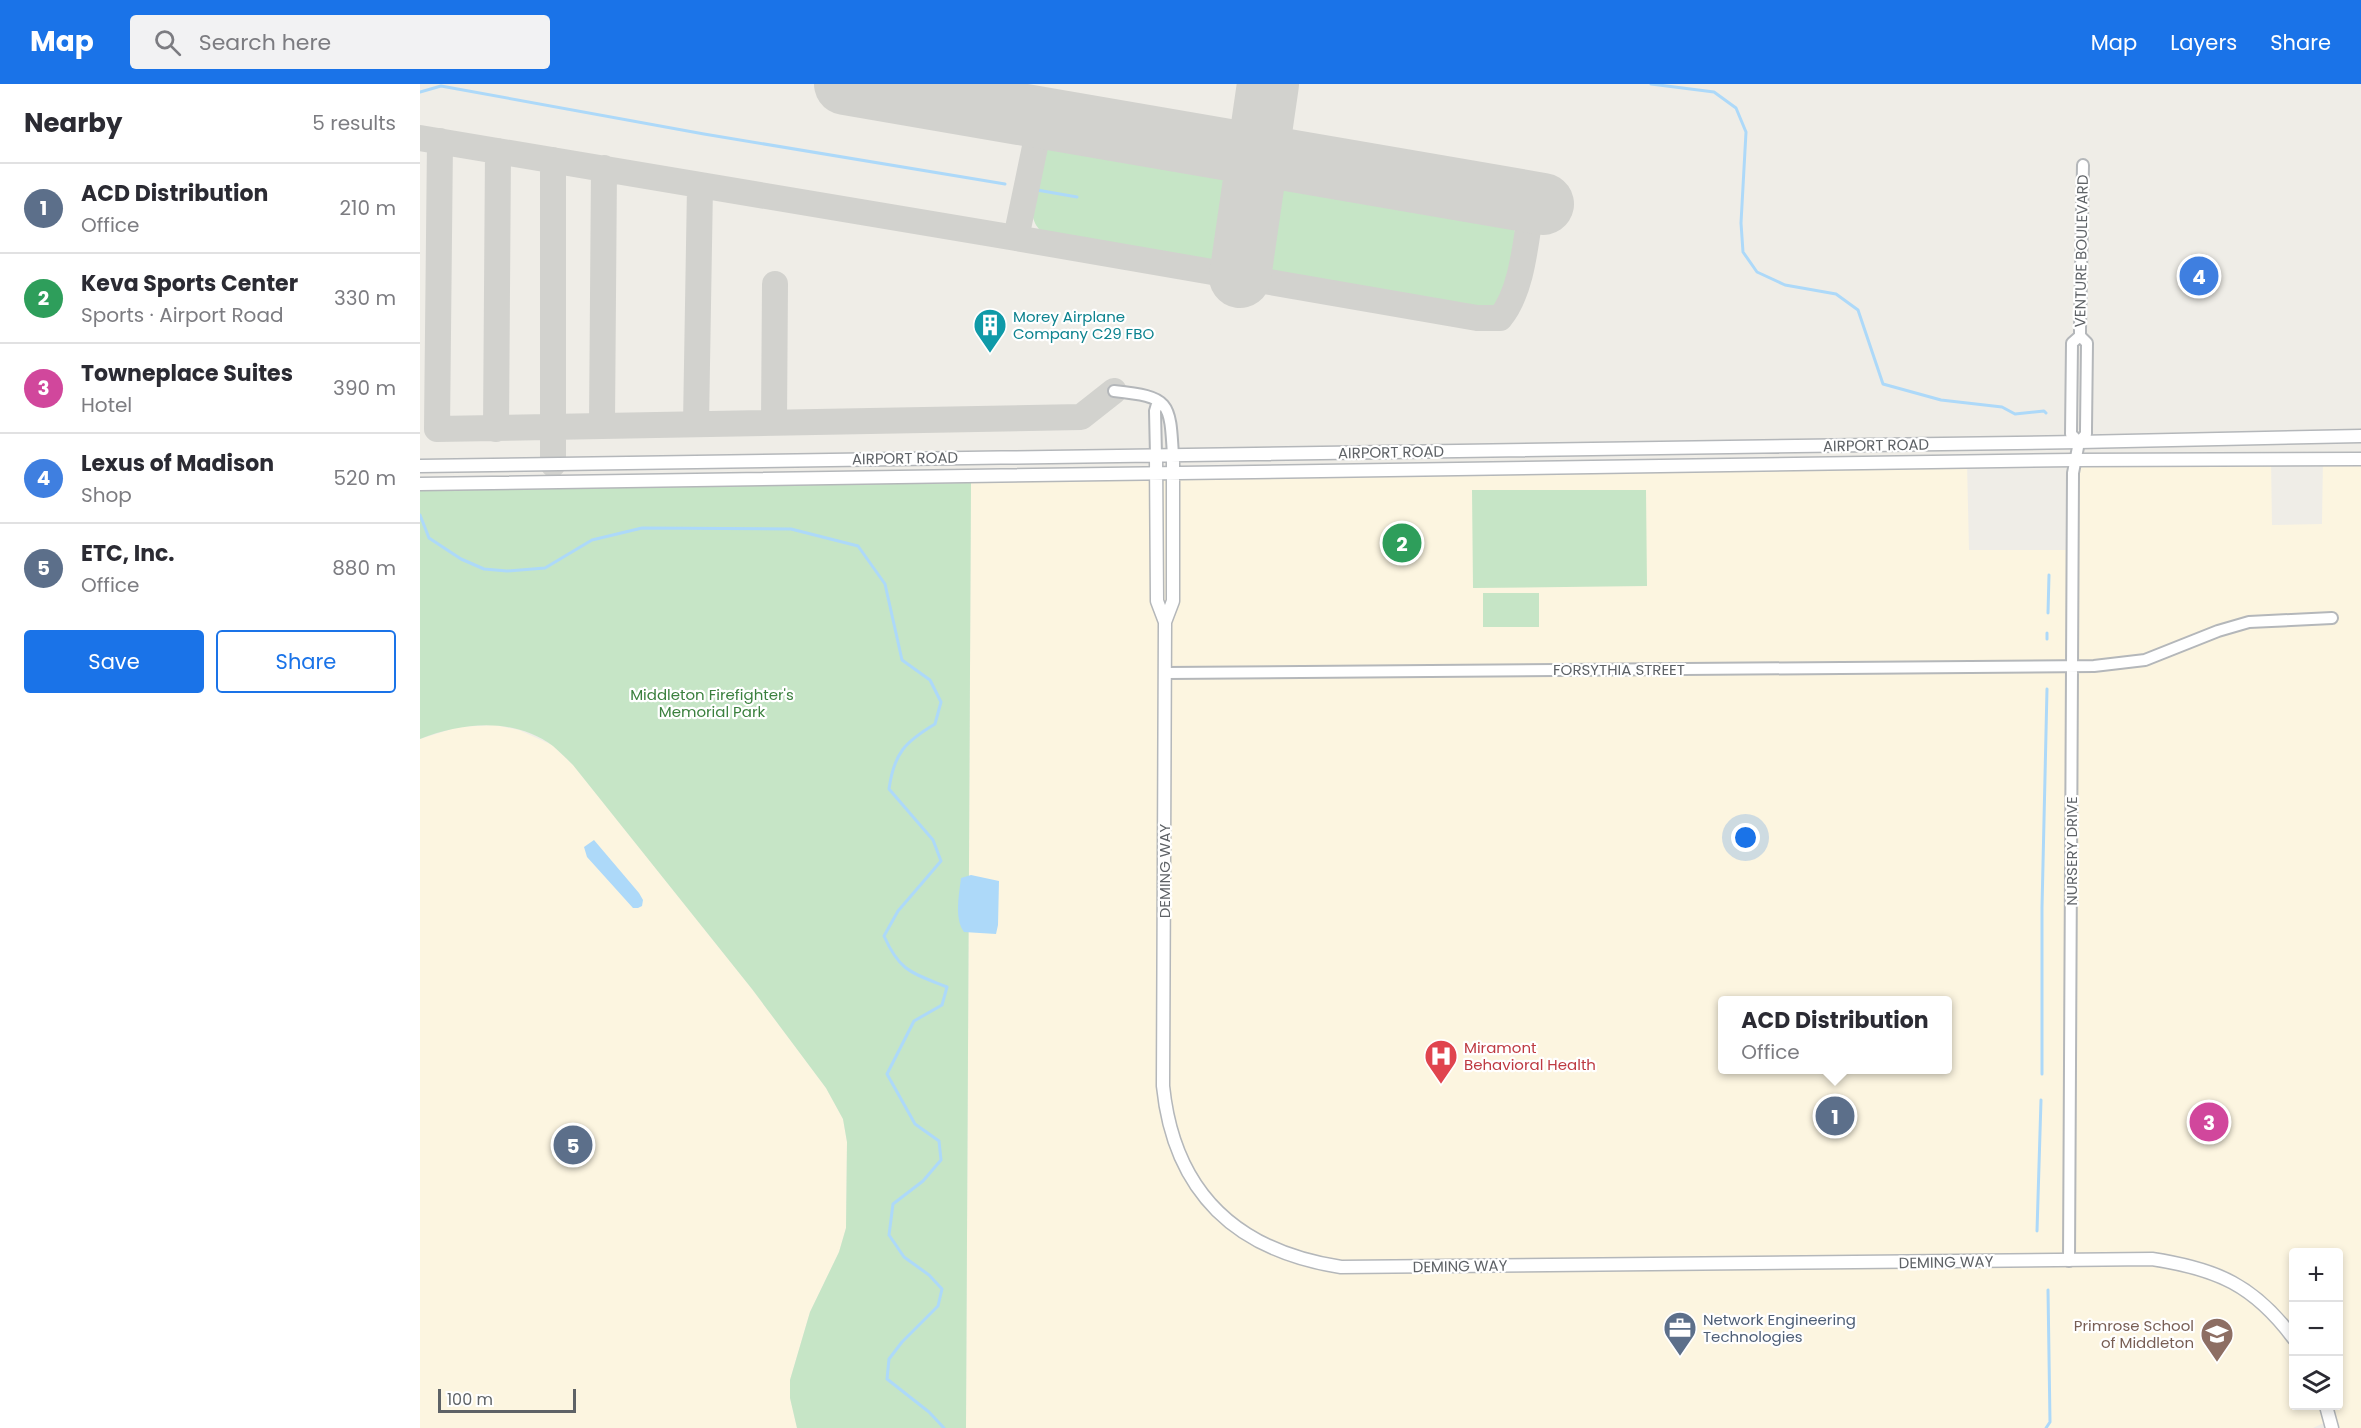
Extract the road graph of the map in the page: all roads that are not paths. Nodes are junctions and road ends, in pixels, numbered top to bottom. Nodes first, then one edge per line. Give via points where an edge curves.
1 (2083, 165) dead end
2 (2080, 336) junction
3 (1114, 391) dead end
4 (1158, 401) junction
5 (2361, 436) edge
6 (2079, 442) junction
7 (1156, 456) junction
8 (1173, 456) junction
9 (2361, 459) edge
10 (2074, 460) junction
11 (420, 466) edge
12 (1156, 473) junction
13 (1173, 473) junction
14 (420, 484) edge
15 (2332, 618) dead end
16 (1165, 622) junction
17 (2072, 666) junction
18 (1166, 673) junction
19 (2069, 1261) junction
20 (2289, 1333) edge
21 (2327, 1410) edge
22 (2332, 1428) edge

1 - 2 street, VENTURE BOULEVARD
2 - 6 street, VENTURE BOULEVARD via 2087,343 2086,434
2 - 6 street, VENTURE BOULEVARD via 2072,343 2070,373 2071,434
3 - 4 street
4 - 7 street
4 - 8 street via 1171,419
5 - 6 street, AIRPORT ROAD
6 - 8 street, AIRPORT ROAD
6 - 10 street, NURSERY DRIVE
7 - 8 street, AIRPORT ROAD
7 - 11 street, AIRPORT ROAD
7 - 12 street, DEMING WAY
8 - 13 street, DEMING WAY
9 - 10 street, AIRPORT ROAD
10 - 13 street, AIRPORT ROAD
10 - 17 street, NURSERY DRIVE
12 - 13 street, AIRPORT ROAD
12 - 14 street, AIRPORT ROAD
12 - 16 street, DEMING WAY via 1157,601
13 - 16 street, DEMING WAY via 1173,601
15 - 17 street, FORSYTHIA STREET via 2249,622 2145,660
16 - 18 street, DEMING WAY
17 - 18 street, FORSYTHIA STREET
17 - 19 street, NURSERY DRIVE
18 - 19 street, DEMING WAY via 1165,1108 1176,1148 1204,1197 1227,1221 1252,1238 1295,1257 1341,1267
19 - 20 street, DEMING WAY via 2152,1259 2188,1264 2222,1276 2263,1302
21 - 22 street

